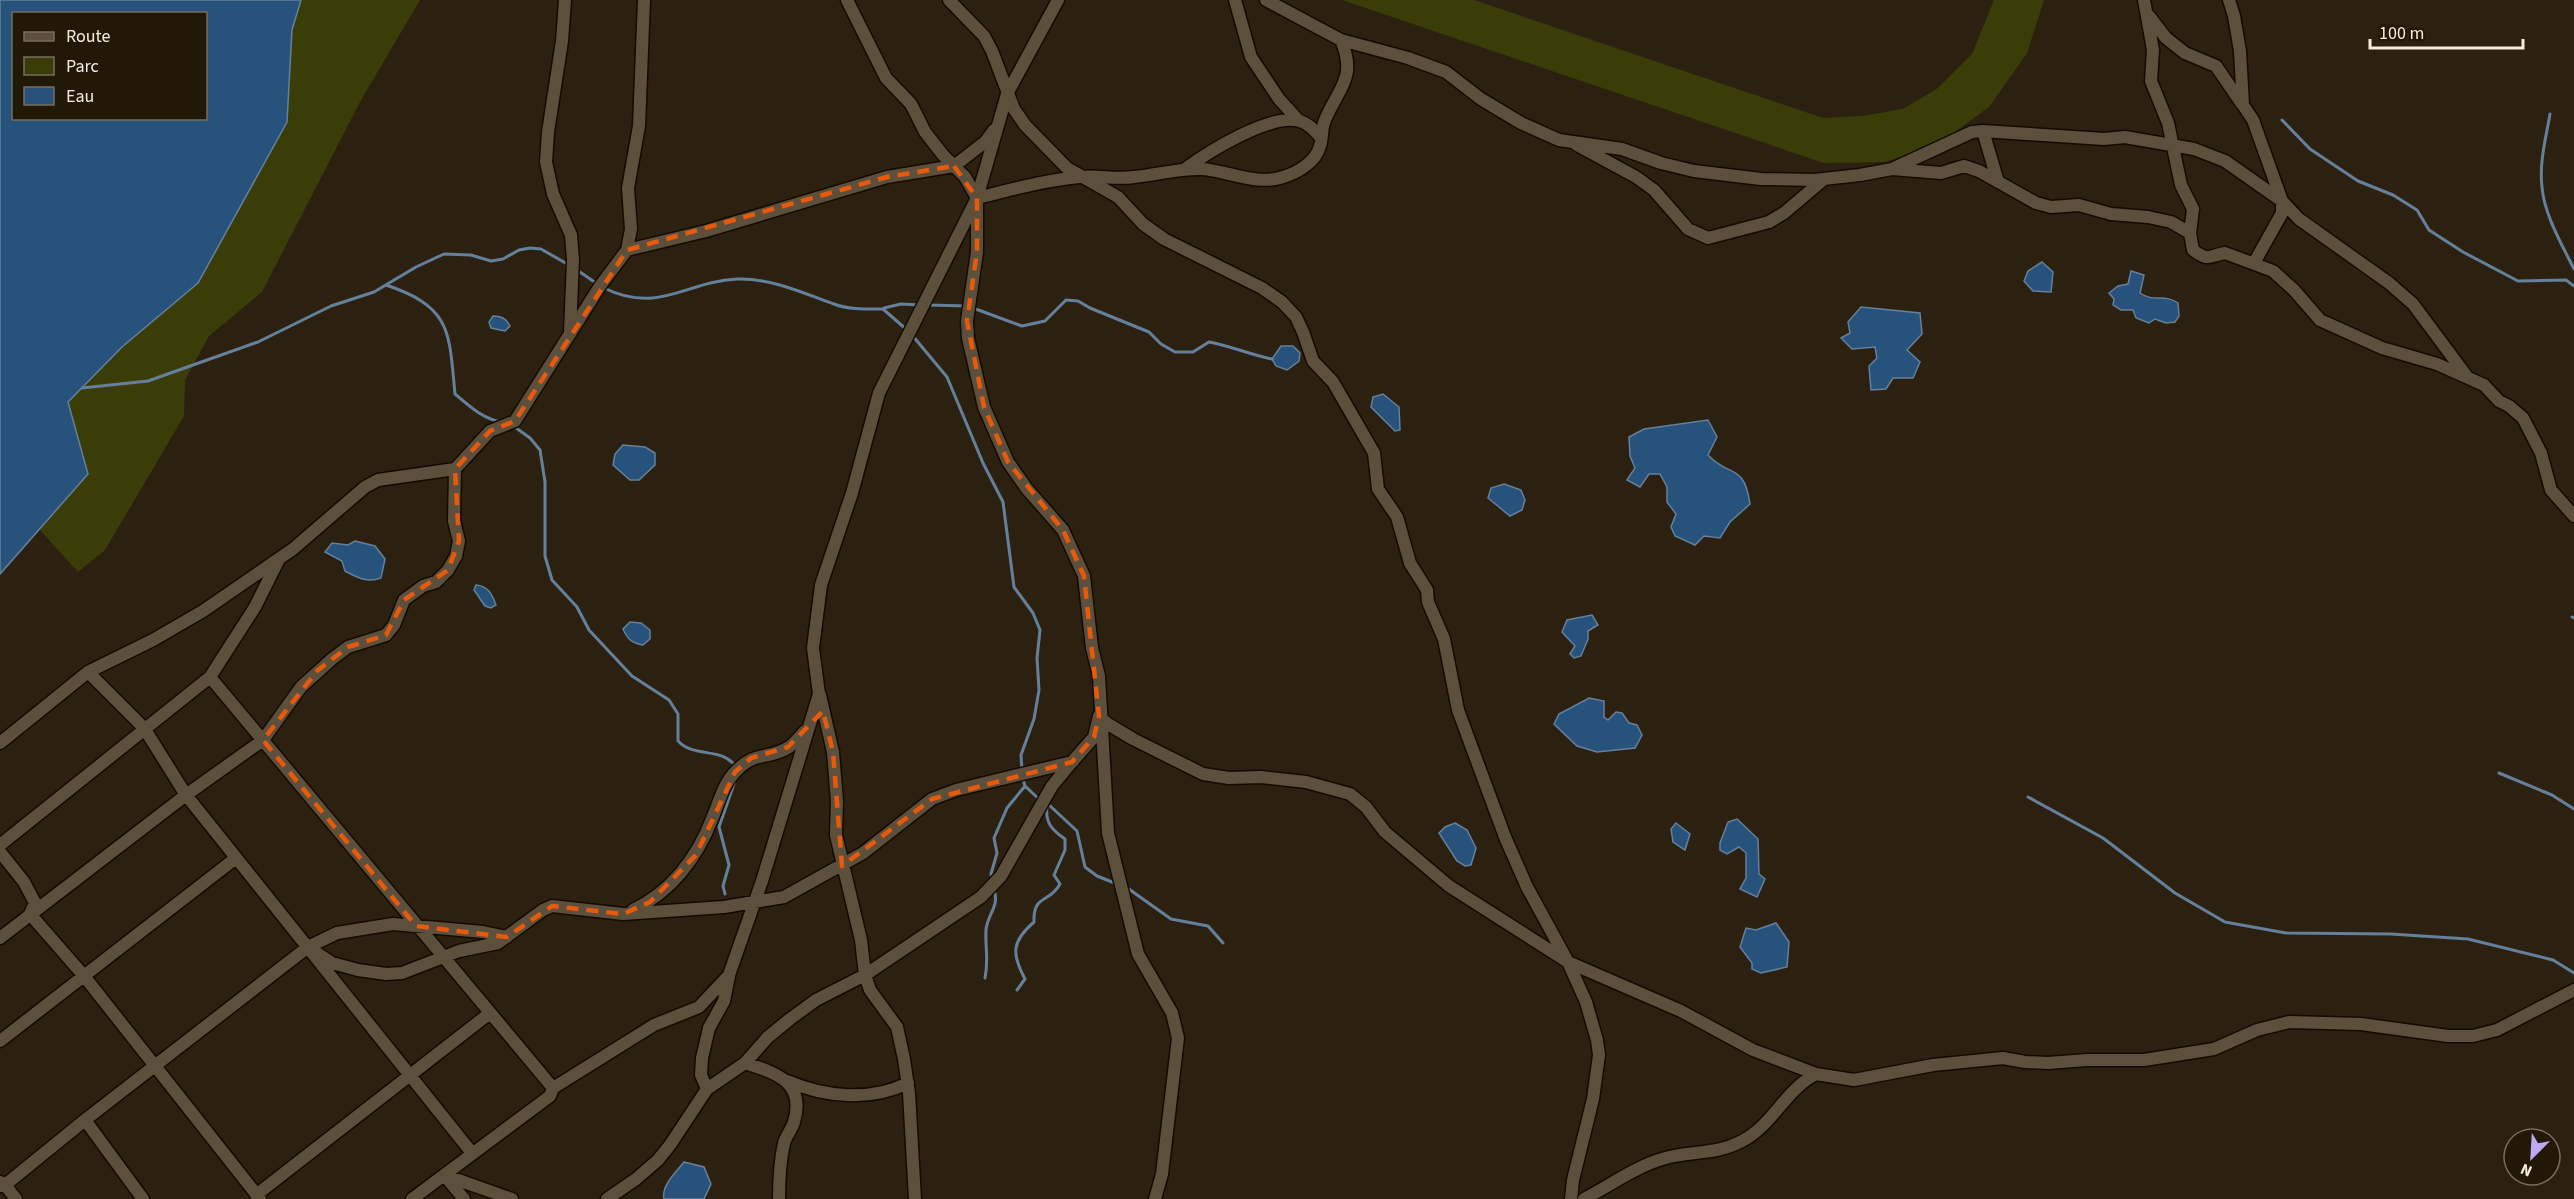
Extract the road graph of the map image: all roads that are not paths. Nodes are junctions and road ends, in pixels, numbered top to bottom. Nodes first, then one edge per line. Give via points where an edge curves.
1 (565, 0) edge
2 (644, 0) edge
3 (847, 0) edge
4 (949, 0) edge
5 (1058, 0) edge
6 (1235, 0) edge
7 (1266, 0) edge
8 (2229, 0) edge
9 (2143, 3) edge
10 (1341, 40) junction
11 (1007, 94) junction
12 (2243, 105) junction
13 (1299, 121) junction
14 (998, 124) junction
15 (1983, 131) junction
16 (1321, 138) junction
17 (1574, 143) junction
18 (2172, 144) junction
19 (954, 166) junction
20 (1892, 168) junction
21 (1184, 170) junction
22 (1080, 177) junction
23 (1826, 178) junction
24 (1998, 182) junction
25 (977, 198) junction
26 (2282, 201) junction
27 (2190, 234) junction
28 (627, 250) junction
29 (2254, 263) junction
30 (570, 335) junction
31 (2468, 378) junction
32 (455, 469) junction
33 (2574, 516) edge
34 (279, 558) junction
35 (88, 672) junction
36 (210, 677) junction
37 (819, 694) junction
38 (1099, 716) junction
39 (144, 728) junction
40 (808, 728) junction
41 (262, 740) junction
42 (0, 743) edge
43 (1072, 762) junction
44 (186, 795) junction
45 (0, 845) edge
46 (0, 852) edge
47 (236, 858) junction
48 (842, 866) junction
49 (754, 903) junction
50 (623, 914) junction
51 (30, 915) junction
52 (416, 926) junction
53 (507, 937) junction
54 (0, 938) edge
55 (308, 947) junction
56 (442, 956) junction
57 (1568, 962) junction
58 (729, 975) junction
59 (865, 975) junction
60 (84, 976) junction
61 (2574, 990) edge
62 (490, 1013) junction
63 (0, 1041) edge
64 (746, 1063) junction
65 (155, 1065) junction
66 (1816, 1074) junction
67 (410, 1075) junction
68 (786, 1081) junction
69 (908, 1083) junction
70 (553, 1088) junction
71 (707, 1089) junction
72 (85, 1120) junction
73 (472, 1153) junction
74 (444, 1175) junction
75 (2, 1184) edge
76 (258, 1197) edge
77 (16, 1199) edge
78 (143, 1199) edge
79 (412, 1199) edge
80 (464, 1199) edge
81 (512, 1199) edge
82 (607, 1199) edge
83 (778, 1199) edge
84 (915, 1199) edge
85 (1155, 1199) edge
86 (1571, 1199) edge
87 (1584, 1199) edge

1 - 30 street via 546,162 553,195 571,235
2 - 28 street via 639,126 628,188
3 - 19 street via 886,78 911,104 926,132
4 - 11 street via 984,36
5 - 11 street
6 - 13 street via 1251,57
7 - 10 street
8 - 12 street via 2240,51
9 - 12 street via 2166,38 2185,53 2216,66
9 - 18 street via 2153,50 2151,81
10 - 16 street via 1348,71
10 - 17 street via 1446,72 1521,123
11 - 14 street
11 - 22 street via 1025,126
12 - 26 street via 2253,120
13 - 16 street
13 - 21 street via 1242,135
14 - 19 street via 985,142
14 - 25 street
15 - 18 street via 2125,137
15 - 20 street via 1971,132
15 - 24 street
16 - 21 street via 1314,159 1282,178 1263,180 1202,169
17 - 23 street via 1622,149 1661,163 1735,177
17 - 23 street via 1636,177 1654,190 1688,229 1708,238 1770,222
18 - 26 street via 2225,161
18 - 27 street via 2181,185 2193,209
19 - 25 street
19 - 28 street via 887,177 706,231
20 - 23 street
20 - 24 street via 1941,173 1964,166
21 - 22 street via 1132,178
22 - 25 street
22 - 57 street via 1118,197 1143,224 1164,239 1268,292 1296,317 1313,361 1333,382 1374,453 1378,489 1397,517 1410,562 1427,590 1444,639 1458,710 1505,837
24 - 27 street via 2036,203 2051,207 2079,205 2111,214 2148,217 2171,222
25 - 37 street via 879,393 822,585 813,648
25 - 38 street via 977,252 967,321 984,407 1008,462 1063,530 1084,576 1099,676
26 - 29 street via 2282,213
26 - 31 street via 2299,219 2413,304
27 - 29 street via 2193,250 2200,255 2213,258 2226,254
28 - 30 street
29 - 31 street via 2273,271 2320,320 2382,348 2437,364
30 - 32 street via 515,421 490,431
31 - 33 street via 2484,385 2523,418 2541,453 2551,490
32 - 34 street via 378,480
32 - 41 street via 454,521 459,541 448,570 436,582 404,600 386,635 348,647 318,670
34 - 35 street via 203,611
34 - 36 street via 255,608
35 - 39 street
35 - 42 street
36 - 39 street
36 - 41 street
37 - 40 street
37 - 48 street via 833,752 836,835
38 - 43 street via 1094,737
38 - 57 street via 1133,739 1203,774 1306,782 1350,794 1385,832 1449,886
38 - 85 street via 1108,833 1119,880 1138,954 1172,1013 1178,1038 1162,1174
39 - 44 street
39 - 45 street
40 - 49 street
40 - 50 street via 788,747 751,758 735,772 725,786 696,855 650,902
41 - 44 street
41 - 52 street
43 - 48 street via 932,799
43 - 59 street via 1052,786 993,885
44 - 47 street
44 - 51 street
46 - 51 street via 35,903
47 - 55 street
47 - 60 street
48 - 49 street via 784,897
48 - 59 street via 861,940
49 - 50 street
49 - 58 street
50 - 53 street via 552,906
51 - 54 street
51 - 60 street
52 - 53 street
52 - 55 street via 393,924 338,933
52 - 56 street
53 - 56 street via 498,943
55 - 56 street via 332,963 386,974 402,973
55 - 65 street
55 - 67 street
56 - 62 street
57 - 66 street via 1681,1011 1753,1050
57 - 86 street via 1586,1002 1599,1055
58 - 70 street via 699,1007 654,1025
58 - 71 street via 724,1001 709,1028 702,1058 701,1075
59 - 64 street via 816,1000 790,1019
59 - 69 street via 870,990 897,1027
60 - 63 street
60 - 65 street
61 - 66 street via 2497,1030 2473,1036 2361,1024 2289,1022 2257,1030 2214,1049 2144,1060 2048,1063 2003,1058 1933,1065 1854,1080
62 - 67 street
62 - 70 street
64 - 68 street
64 - 71 street
65 - 72 street
65 - 76 street
66 - 87 street via 1792,1091 1769,1120 1744,1140 1720,1151 1659,1160
67 - 73 street
67 - 76 street
68 - 69 street via 832,1095 878,1093
68 - 83 street via 795,1092 796,1103 794,1122 784,1142
69 - 84 street
70 - 73 street via 550,1096
71 - 82 street via 658,1160
72 - 75 street
72 - 78 street
73 - 74 street
74 - 79 street
74 - 80 street
74 - 81 street
75 - 77 street

